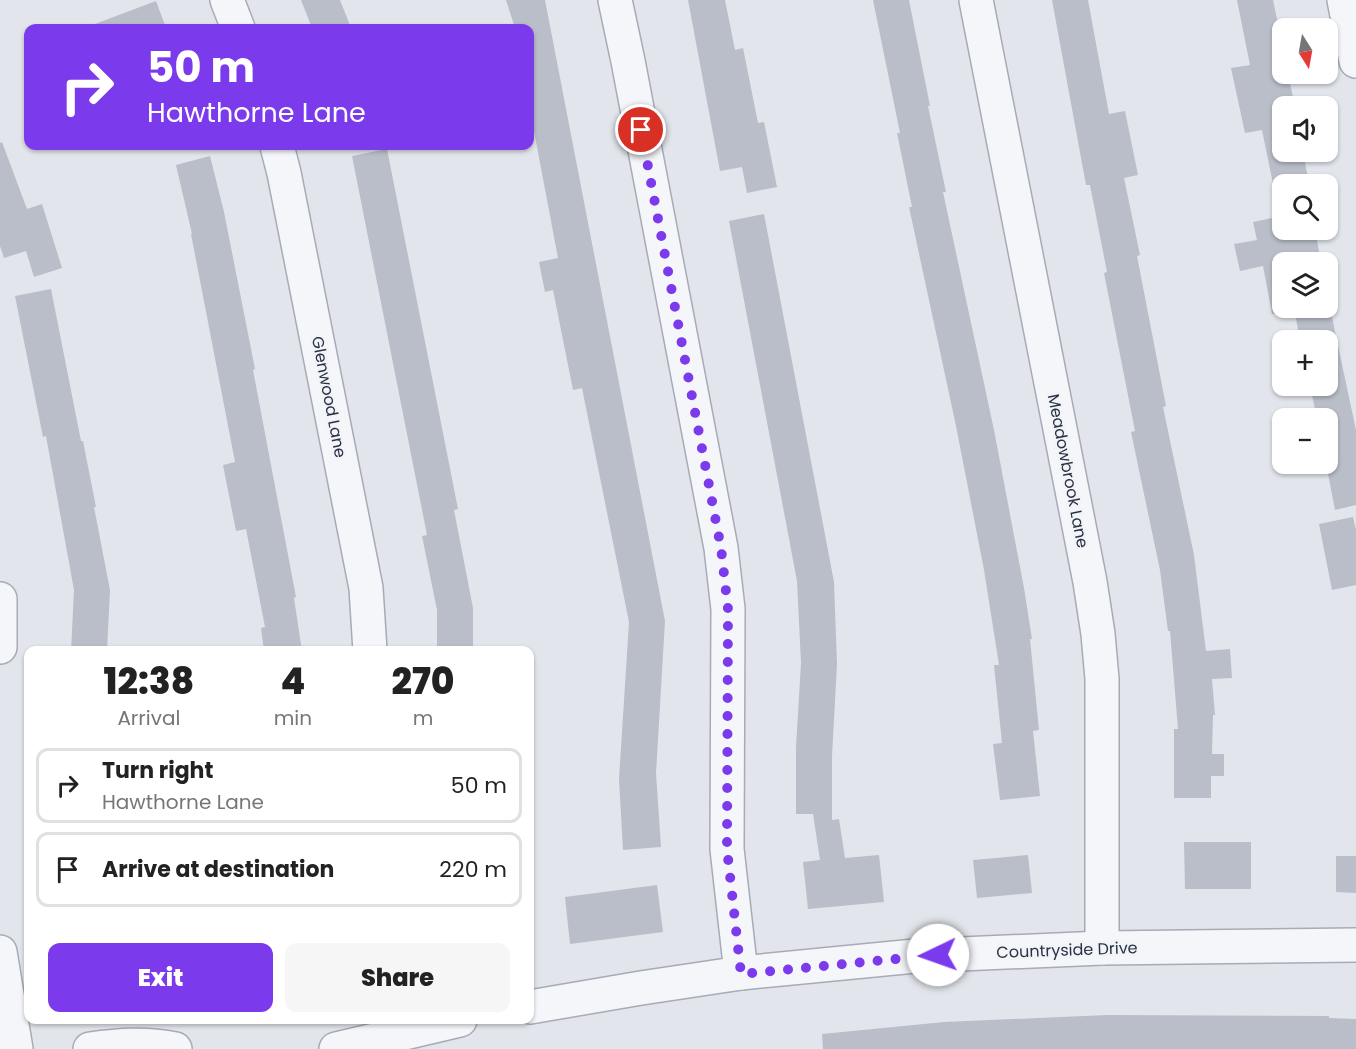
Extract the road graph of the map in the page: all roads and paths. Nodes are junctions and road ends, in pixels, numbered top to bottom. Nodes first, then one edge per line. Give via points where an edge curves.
1 (227, 0) edge
2 (615, 0) edge
3 (976, 0) edge
4 (1344, 0) edge
5 (236, 24) edge
6 (1356, 61) edge
7 (278, 150) edge
8 (0, 600) edge
9 (370, 646) edge
10 (0, 647) edge
11 (1356, 945) edge
12 (1102, 948) junction
13 (0, 952) edge
14 (741, 974) junction
15 (534, 1006) edge
16 (425, 1024) edge
17 (381, 1029) edge
18 (16, 1049) edge
19 (90, 1049) edge
20 (175, 1049) edge
21 (336, 1049) edge

1 - 5 street
2 - 14 street via 721,548 728,609 727,849
3 - 12 street, Meadowbrook Lane via 1098,634 1104,740
4 - 6 street
7 - 9 street, Glenwood Lane via 366,588
8 - 10 street
11 - 12 street, Countryside Drive
12 - 14 street, Countryside Drive via 915,956
13 - 18 street
14 - 15 street, Countryside Drive
16 - 17 street
17 - 21 street
19 - 20 street via 120,1044

